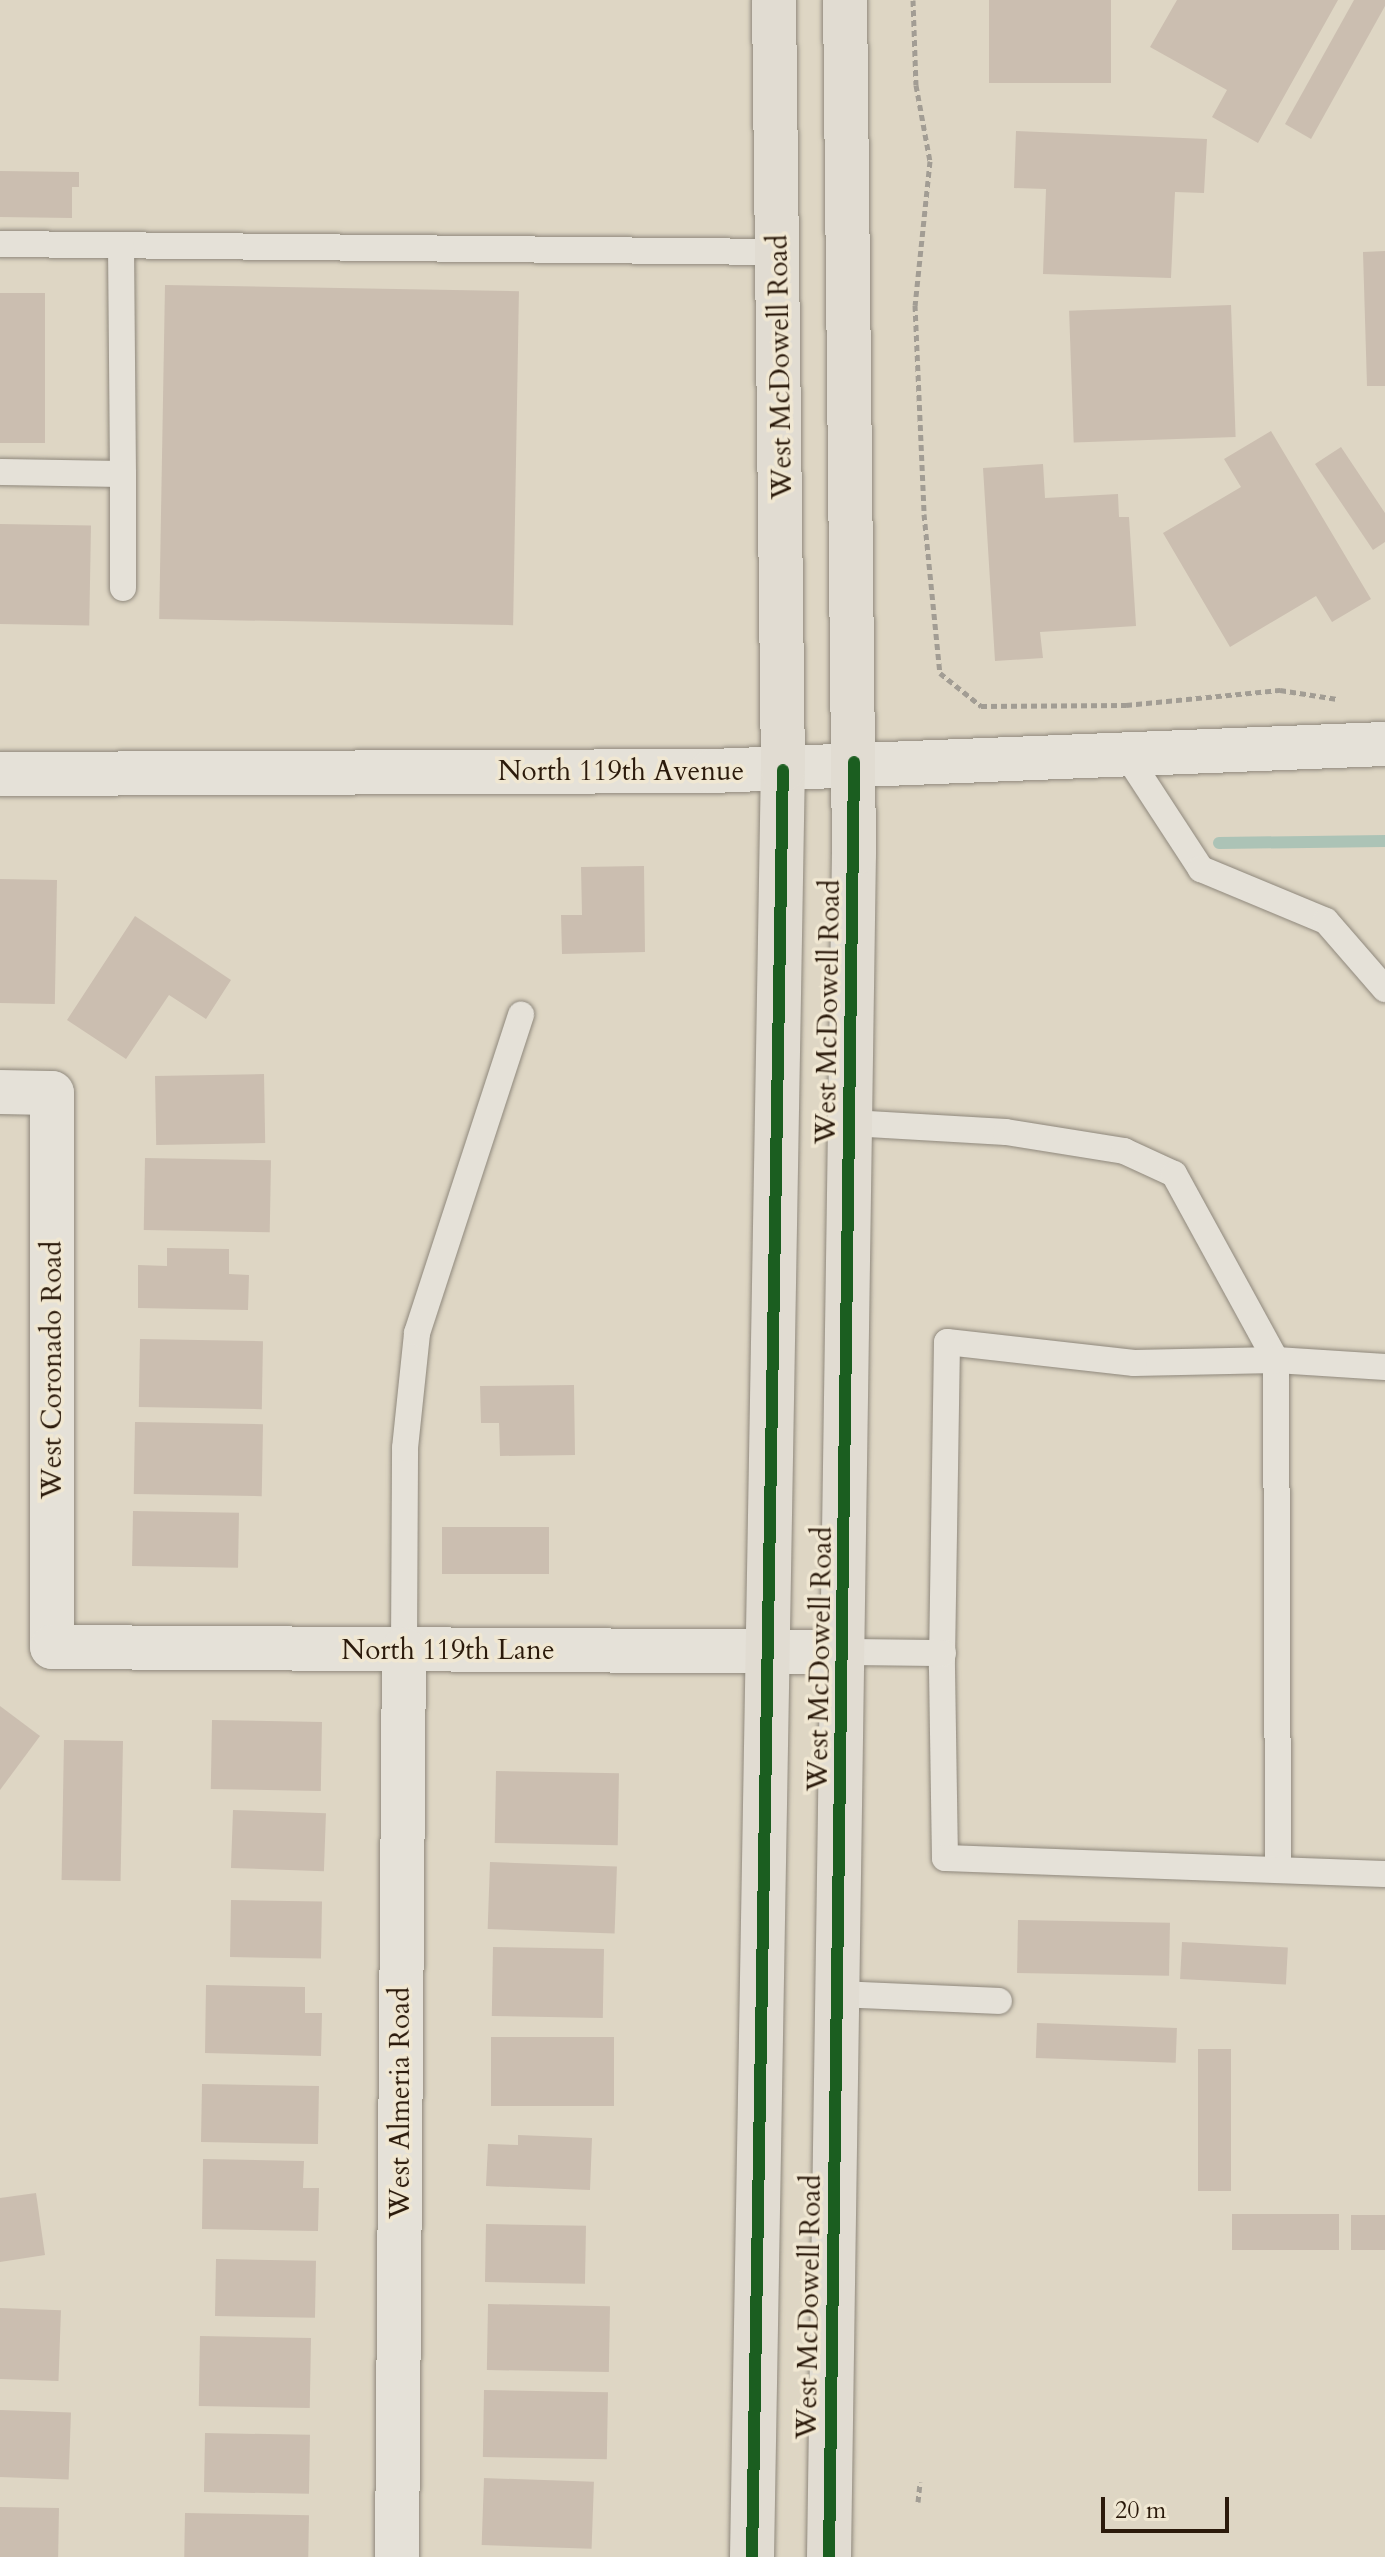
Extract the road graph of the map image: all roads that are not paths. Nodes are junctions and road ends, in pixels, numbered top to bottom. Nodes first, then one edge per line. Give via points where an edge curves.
1 (774, 0) edge
2 (845, 0) edge
3 (0, 244) edge
4 (121, 245) junction
5 (779, 252) junction
6 (0, 472) edge
7 (123, 474) junction
8 (123, 588) dead end
9 (1385, 744) edge
10 (1124, 751) junction
11 (854, 762) junction
12 (783, 770) junction
13 (0, 774) edge
14 (1385, 989) edge
15 (521, 1015) dead end
16 (0, 1092) edge
17 (851, 1123) junction
18 (1276, 1360) junction
19 (1385, 1367) edge
20 (52, 1647) joint
21 (404, 1649) junction
22 (769, 1651) junction
23 (844, 1652) junction
24 (943, 1653) junction
25 (1278, 1868) junction
26 (1385, 1874) edge
27 (839, 1994) junction
28 (999, 2001) dead end
29 (397, 2557) edge
30 (752, 2557) edge
31 (829, 2557) edge

1 - 5 main road, West McDowell Road
2 - 11 main road, West McDowell Road
3 - 4 lane
4 - 5 lane
4 - 7 lane
5 - 12 main road, West McDowell Road
6 - 7 lane
7 - 8 lane
9 - 10 street, North 119th Avenue
10 - 11 street, North 119th Avenue
10 - 14 lane via 1201,869 1326,921
11 - 12 street, North 119th Avenue
11 - 17 main road, West McDowell Road
12 - 13 street, North 119th Avenue
12 - 22 main road, West McDowell Road
15 - 21 lane via 417,1333 405,1448
16 - 20 street, West Coronado Road via 52,1093
17 - 18 lane via 1006,1132 1124,1151 1174,1174
17 - 23 main road, West McDowell Road
18 - 19 lane
18 - 24 lane via 1134,1363 947,1342
18 - 25 lane
20 - 21 street, North 119th Lane
21 - 22 street, North 119th Lane
21 - 29 street, West Almeria Road
22 - 23 street, North 119th Lane
22 - 30 main road, West McDowell Road
23 - 24 lane
23 - 27 main road, West McDowell Road
24 - 25 lane via 945,1858
25 - 26 lane
27 - 28 lane
27 - 31 main road, West McDowell Road

